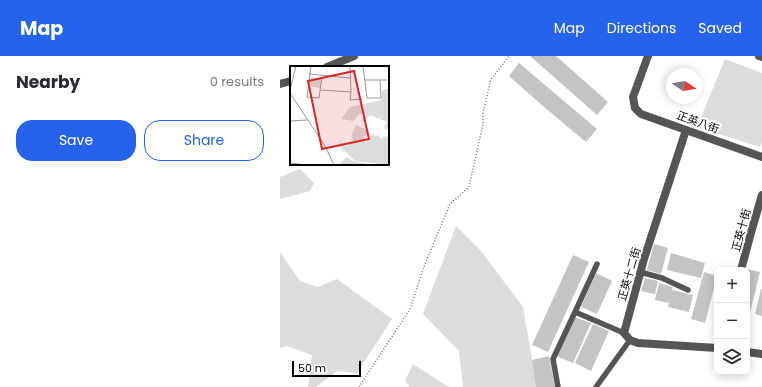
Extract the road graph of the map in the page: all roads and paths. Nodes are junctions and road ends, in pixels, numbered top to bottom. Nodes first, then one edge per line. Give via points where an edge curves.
1 (354, 56) edge
2 (509, 56) edge
3 (648, 56) edge
4 (329, 66) edge
5 (290, 81) edge
6 (280, 84) edge
7 (686, 130) junction
8 (762, 157) edge
9 (762, 195) edge
10 (597, 264) dead end
11 (743, 267) edge
12 (640, 272) junction
13 (688, 290) dead end
14 (575, 312) junction
15 (624, 333) junction
16 (630, 340) junction
17 (714, 348) edge
18 (750, 352) edge
19 (762, 354) edge
20 (359, 387) edge
21 (558, 387) edge
22 (596, 387) edge

1 - 4 street
2 - 20 path via 491,79 469,187 450,204 425,264 410,309
3 - 7 street, 正英八街 via 633,97 635,108 641,114
5 - 6 street
7 - 8 street, 正英八街
7 - 12 street, 正英十二街
9 - 11 street, 正英十街
10 - 14 lane
12 - 13 lane via 662,278
12 - 15 street, 正英十二街
14 - 15 lane
14 - 21 lane via 553,359
15 - 16 street
16 - 17 street via 638,343
16 - 22 lane
18 - 19 street

